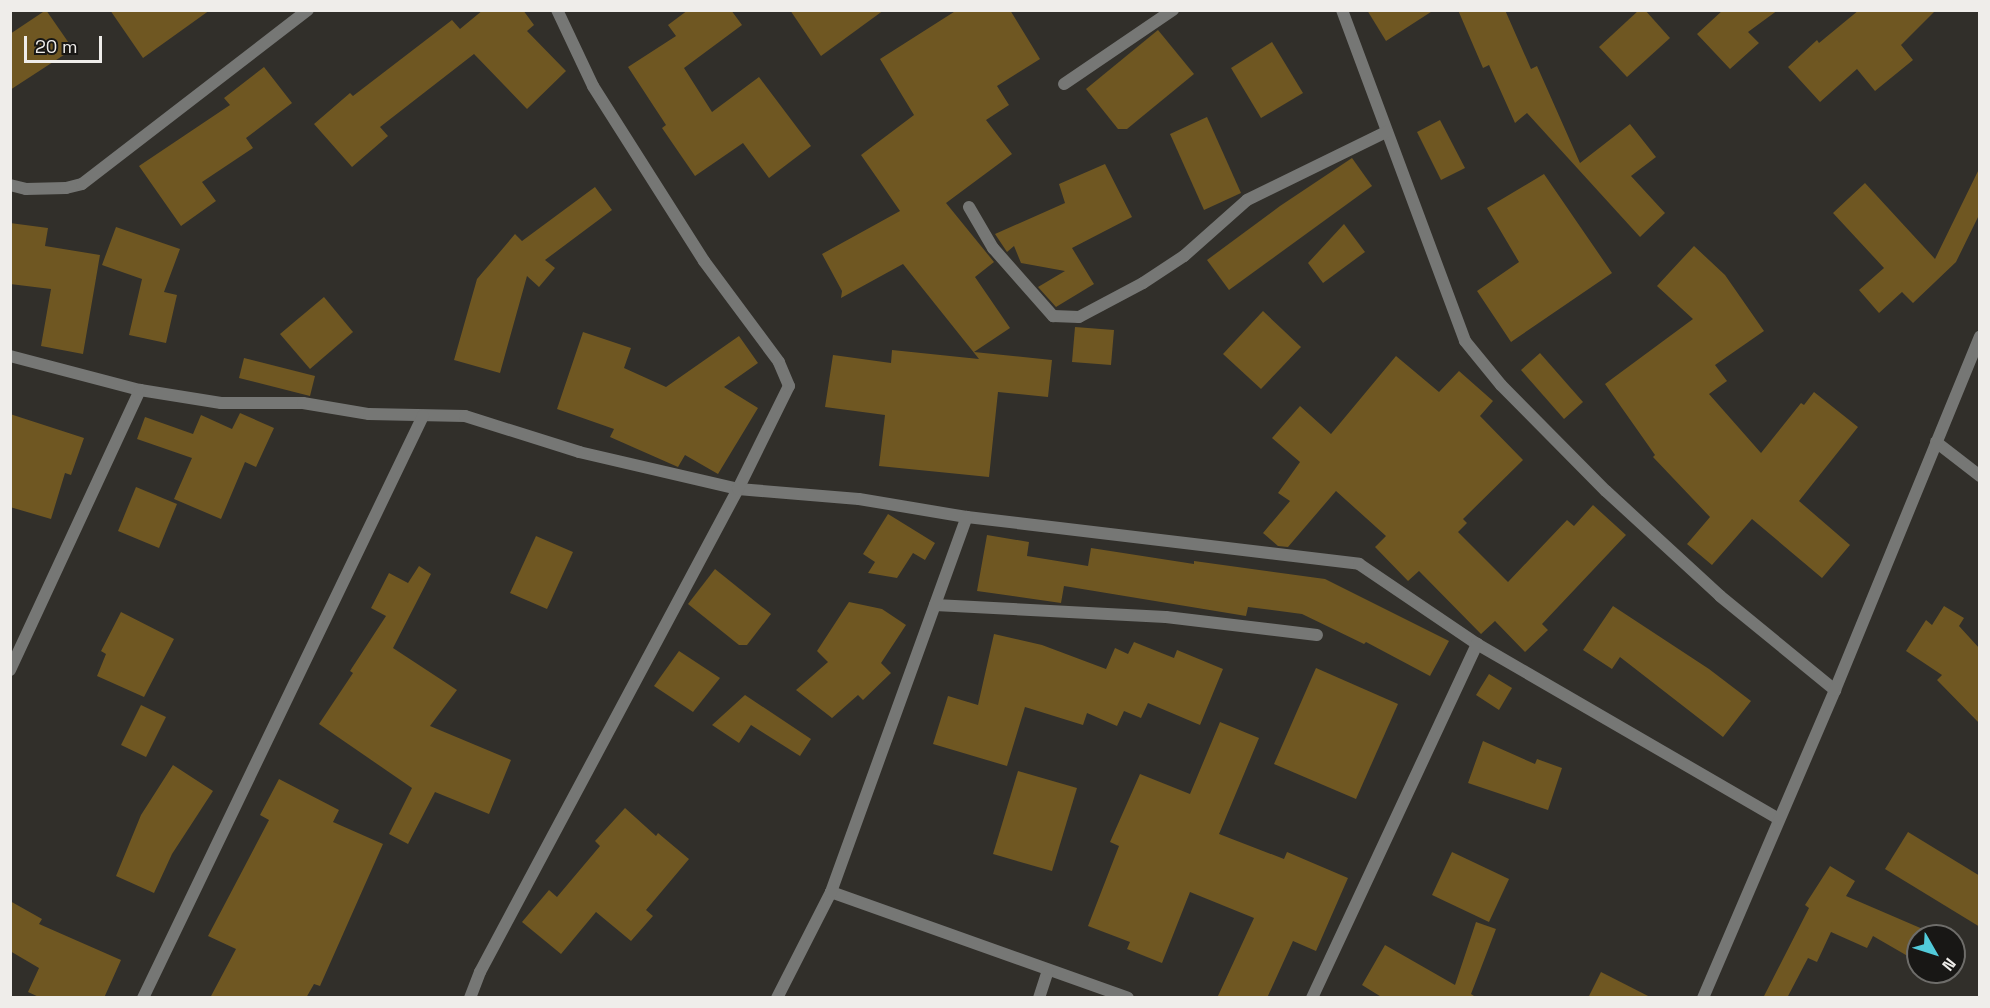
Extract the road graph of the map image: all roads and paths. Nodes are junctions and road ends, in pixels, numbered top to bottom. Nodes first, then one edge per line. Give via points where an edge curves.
1 (308, 10) edge
2 (557, 10) edge
3 (1173, 10) edge
4 (1342, 10) edge
5 (1064, 84) dead end
6 (1386, 132) junction
7 (10, 185) edge
8 (969, 207) dead end
9 (1980, 337) edge
10 (10, 356) edge
11 (140, 390) junction
12 (423, 416) junction
13 (1936, 442) junction
14 (1980, 476) edge
15 (738, 489) junction
16 (967, 517) junction
17 (935, 605) junction
18 (1317, 635) dead end
19 (1478, 644) junction
20 (10, 670) edge
21 (1835, 690) junction
22 (1779, 819) junction
23 (831, 892) junction
24 (1048, 970) junction
25 (143, 998) edge
26 (470, 998) edge
27 (777, 998) edge
28 (1039, 998) edge
29 (1128, 998) edge
30 (1312, 998) edge
31 (1703, 998) edge

1 - 7 street via 82,184 26,189
2 - 15 street via 599,96 704,261 779,362 789,386
3 - 5 street
4 - 6 street
6 - 8 street via 1247,200 1184,256 1079,317 1053,316 993,248
6 - 21 street via 1465,341 1501,385 1605,491 1720,596
9 - 13 street
10 - 11 street
11 - 12 street via 221,403 303,403 369,414
11 - 20 street
12 - 15 street via 465,416 579,453
12 - 25 street
13 - 14 street
13 - 21 street
15 - 16 street via 859,499
15 - 26 street via 507,920
16 - 17 street
16 - 19 street via 1359,564
17 - 18 street via 1166,617
17 - 23 street
19 - 22 street
19 - 30 street
21 - 22 street
22 - 31 street
23 - 24 street
23 - 27 street
24 - 28 street
24 - 29 street

